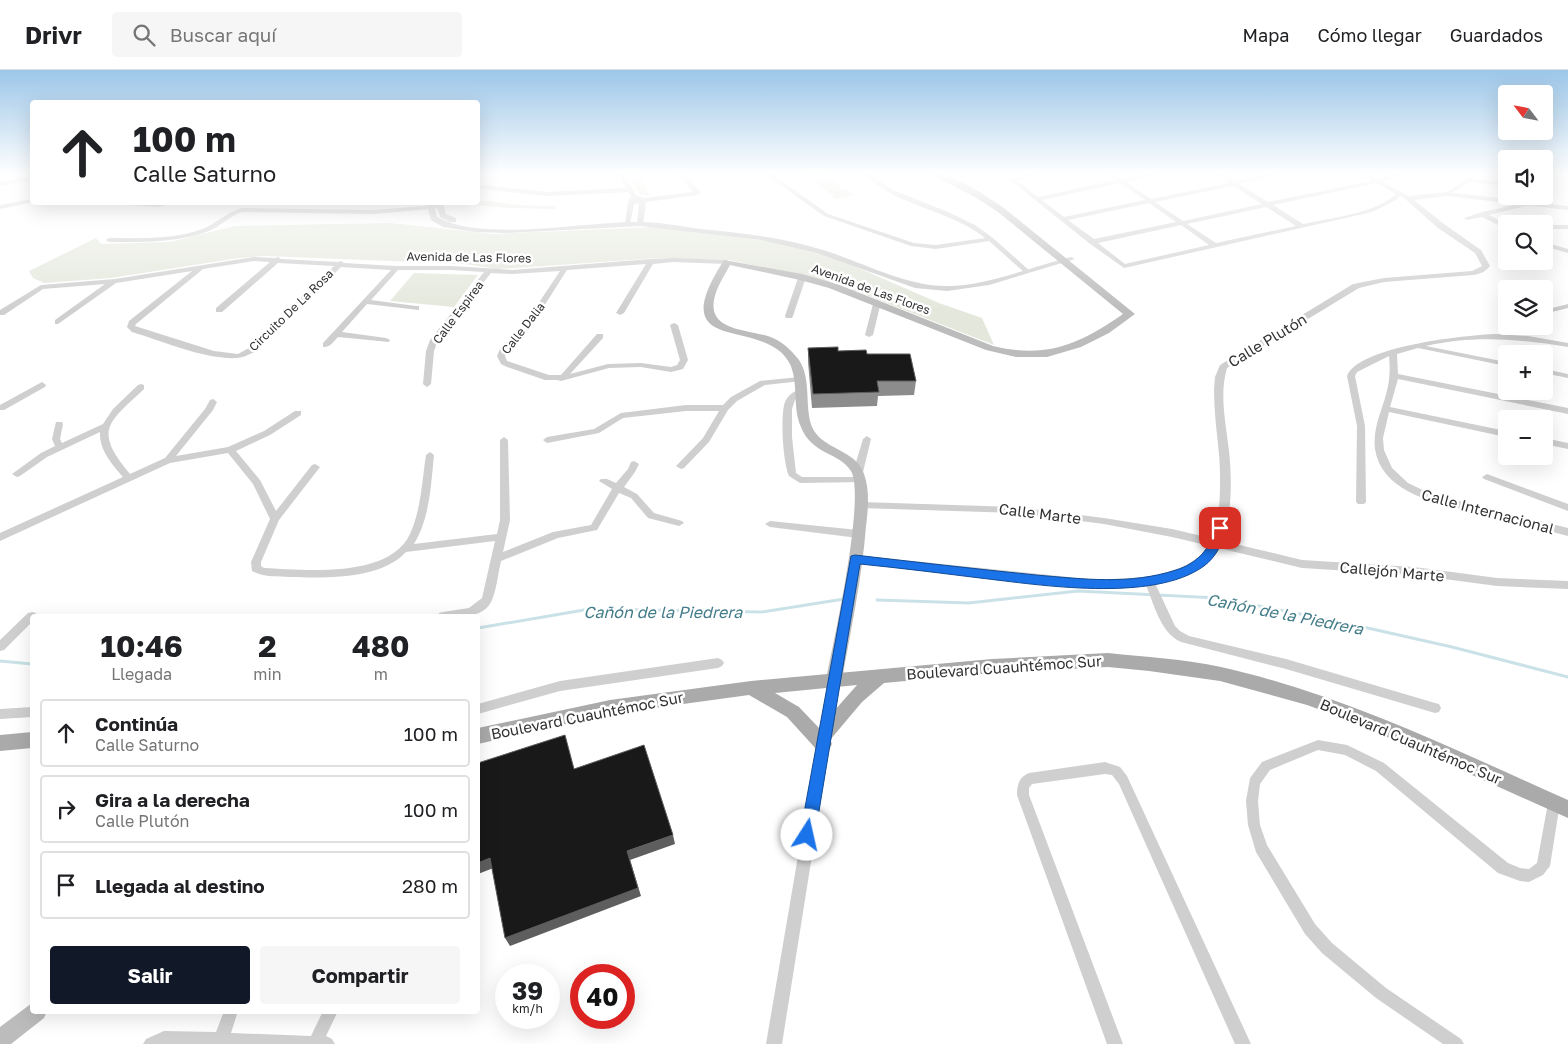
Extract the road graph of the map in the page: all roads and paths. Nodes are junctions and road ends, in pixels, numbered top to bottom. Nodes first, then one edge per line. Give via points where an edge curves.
1 (222, 219) edge
2 (437, 219) edge
3 (452, 219) edge
4 (839, 219) edge
5 (961, 219) edge
6 (1012, 219) edge
7 (1021, 219) edge
8 (1062, 219) edge
9 (1178, 219) edge
10 (1193, 219) edge
11 (1291, 219) edge
12 (1331, 219) edge
13 (1433, 219) edge
14 (629, 221) junction
15 (640, 221) joint
16 (1182, 222) junction
17 (1301, 226) junction
18 (1553, 227) edge
19 (1568, 227) edge
20 (992, 239) junction
21 (109, 240) dead end
22 (1092, 242) junction
23 (1214, 245) junction
24 (1553, 247) edge
25 (1568, 251) edge
26 (1063, 257) junction
27 (278, 259) junction
28 (651, 261) junction
29 (727, 262) junction
30 (340, 263) junction
31 (203, 266) junction
32 (396, 268) junction
33 (565, 268) junction
34 (1022, 269) junction
35 (490, 270) junction
36 (802, 277) junction
37 (115, 281) junction
38 (366, 302) junction
39 (877, 302) junction
40 (1568, 306) edge
41 (416, 308) dead end
42 (219, 310) dead end
43 (1553, 310) edge
44 (1, 313) edge
45 (620, 314) dead end
46 (1130, 314) joint
47 (789, 316) dead end
48 (58, 322) dead end
49 (674, 325) dead end
50 (336, 334) junction
51 (869, 335) dead end
52 (600, 336) dead end
53 (386, 340) dead end
54 (1568, 345) edge
55 (326, 346) dead end
56 (1413, 346) junction
57 (1393, 352) junction
58 (1498, 362) edge
59 (1553, 373) edge
60 (1394, 376) junction
61 (1568, 376) edge
62 (561, 379) junction
63 (799, 379) junction
64 (427, 384) dead end
65 (42, 385) dead end
66 (141, 387) dead end
67 (800, 392) junction
68 (213, 402) dead end
69 (0, 408) edge
70 (726, 408) junction
71 (1386, 409) junction
72 (1568, 410) edge
73 (298, 413) dead end
74 (59, 424) dead end
75 (104, 426) junction
76 (1498, 432) edge
77 (1361, 437) junction
78 (867, 439) dead end
79 (504, 440) dead end
80 (547, 440) dead end
81 (1378, 441) junction
82 (1553, 443) edge
83 (1568, 446) edge
84 (60, 447) junction
85 (230, 450) junction
86 (430, 456) dead end
87 (168, 460) junction
88 (634, 464) dead end
89 (681, 466) dead end
90 (314, 467) dead end
91 (17, 474) dead end
92 (859, 476) junction
93 (1488, 477) dead end
94 (128, 478) junction
95 (604, 481) dead end
96 (618, 487) junction
97 (1361, 502) dead end
98 (861, 505) junction
99 (1568, 508) edge
100 (275, 519) junction
101 (679, 523) dead end
102 (770, 524) dead end
103 (1568, 532) edge
104 (858, 534) junction
105 (0, 537) edge
106 (500, 537) junction
107 (1217, 543) junction
108 (404, 549) junction
109 (498, 558) junction
110 (855, 559) junction
111 (1148, 581) junction
112 (1568, 585) edge
113 (458, 614) edge
114 (30, 618) edge
115 (0, 647) edge
116 (718, 663) dead end
117 (880, 676) junction
118 (834, 680) junction
119 (751, 688) junction
120 (480, 708) edge
121 (1435, 708) dead end
122 (30, 712) edge
123 (0, 714) edge
124 (480, 736) edge
125 (824, 739) junction
126 (30, 740) edge
127 (0, 743) edge
128 (1561, 806) edge
129 (33, 1014) edge
130 (230, 1014) edge
131 (330, 1014) edge
132 (0, 1040) edge
133 (221, 1040) junction
134 (321, 1043) edge
135 (151, 1044) edge
136 (774, 1044) edge
137 (1115, 1044) edge
138 (1243, 1044) edge
139 (1456, 1044) edge

1 - 21 street via 210,228 178,238
2 - 14 street via 476,230 506,231
3 - 14 street via 512,228
4 - 20 street via 913,245 936,247
5 - 20 street
6 - 26 main road
7 - 26 main road
8 - 22 street
9 - 16 street
10 - 16 street
11 - 17 street
12 - 17 street
13 - 107 street, Calle Plutón via 1478,252 1486,266 1473,273 1384,280 1356,286 1223,367 1219,387 1226,499
14 - 15 street
15 - 34 street via 805,246 904,282 934,288 973,286
16 - 22 street
16 - 23 street
17 - 23 street
18 - 19 street
20 - 34 street
22 - 23 street via 1119,264 1129,266
24 - 25 street
26 - 34 street
26 - 46 main road
27 - 30 street, Avenida de Las Flores
27 - 31 street, Avenida de Las Flores via 254,258
27 - 42 street
28 - 29 street, Avenida de Las Flores
28 - 33 street, Avenida de Las Flores
28 - 45 street
29 - 36 main road, Avenida de Las Flores
29 - 63 main road via 709,300 714,322 779,346 796,363
30 - 31 street, Circuito De La Rosa via 245,354 216,353 130,327
30 - 32 street, Avenida de Las Flores
31 - 37 street, Avenida de Las Flores
32 - 35 street, Avenida de Las Flores
32 - 38 street
33 - 35 street, Avenida de Las Flores via 512,272
33 - 62 street, Calle Dalia via 527,326 501,356 504,362 521,370
35 - 64 street, Calle Espirea via 434,340
36 - 39 main road, Avenida de Las Flores
36 - 47 street
37 - 44 street, Avenida de Las Flores via 41,287
37 - 48 street
38 - 41 street
38 - 50 street
39 - 46 main road, Avenida de Las Flores via 990,348 1018,355 1046,354 1070,348 1107,330
39 - 51 street
40 - 43 street
49 - 62 street, Calle Dalia via 684,360 680,367 671,370 641,365 608,366
50 - 53 street
50 - 55 street
52 - 62 street
54 - 56 street via 1487,336
56 - 57 street
56 - 58 street
57 - 60 street
57 - 77 street via 1353,371 1351,376
59 - 61 street
60 - 71 street
60 - 72 street
63 - 67 main road
63 - 70 street via 764,383 742,394
65 - 69 street
66 - 75 street
67 - 92 main road via 811,438 847,461
67 - 92 street via 792,396 787,410 792,474 800,480
68 - 87 street
70 - 80 street via 686,408 621,416 596,431
70 - 89 street via 706,440
71 - 76 street
71 - 81 street
73 - 85 street via 268,433
74 - 84 street via 56,438
75 - 84 street
75 - 94 street via 102,438 105,448
77 - 81 street
77 - 97 street
78 - 92 street
79 - 106 street via 506,509
81 - 103 street, Calle Internacional via 1387,469 1409,489 1428,497
82 - 83 street
84 - 91 street via 28,464
85 - 87 street
85 - 100 street via 263,489
86 - 108 street via 415,533
87 - 94 street
88 - 96 street
90 - 100 street
92 - 98 main road
93 - 99 street
94 - 105 street
95 - 96 street
96 - 101 street via 634,496 651,516
96 - 109 street via 594,528 556,535
98 - 104 main road
98 - 107 street, Calle Marte via 1016,510 1114,522
100 - 108 street via 256,562 256,568 262,572 322,573 364,569 383,564
102 - 104 street
104 - 110 main road
106 - 108 street
106 - 109 street
107 - 111 street, Calle Plutón via 1200,563 1180,574
107 - 112 street, Callejón Marte via 1302,564 1497,582
109 - 113 street via 487,600 472,612
110 - 111 street, Calle Plutón via 1101,585
110 - 118 main road
111 - 121 street via 1174,632 1192,642 1286,664
114 - 115 street
116 - 120 street via 560,686
117 - 118 main road, Boulevard Cuauhtémoc Sur
117 - 125 main road via 856,697
117 - 128 main road, Boulevard Cuauhtémoc Sur via 1082,660 1149,664 1220,674 1336,707
118 - 119 main road, Boulevard Cuauhtémoc Sur
118 - 125 street
119 - 124 main road, Boulevard Cuauhtémoc Sur via 610,707
119 - 125 main road via 793,712
122 - 123 street
125 - 136 street
126 - 127 main road
128 - 139 street via 1543,866 1531,876 1504,868 1380,767 1347,750 1318,745 1266,766 1254,782 1254,825 1261,848 1310,929 1327,948 1381,993
129 - 132 main road
130 - 133 street
131 - 134 street
133 - 134 street
133 - 135 street via 164,1038
137 - 138 street via 1024,795 1023,786 1028,779 1105,768 1116,771 1123,780

